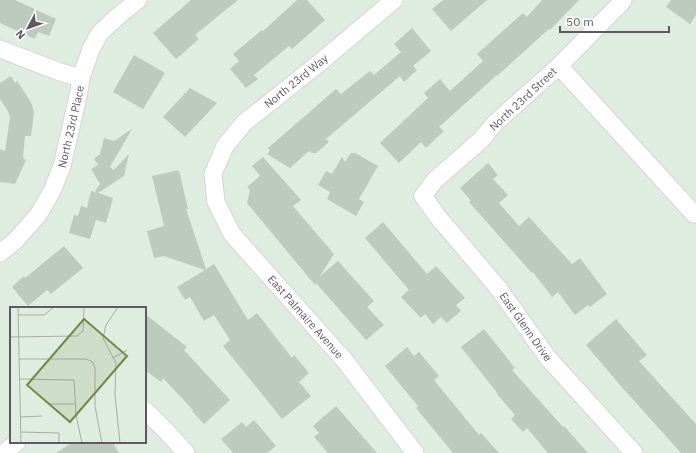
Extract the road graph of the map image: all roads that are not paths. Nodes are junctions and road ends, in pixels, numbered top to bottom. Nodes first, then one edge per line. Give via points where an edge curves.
1 (138, 0) edge
2 (394, 0) edge
3 (623, 0) edge
4 (0, 49) edge
5 (559, 66) junction
6 (81, 78) junction
7 (213, 174) joint
8 (422, 196) joint
9 (694, 214) dead end
10 (0, 253) edge
11 (146, 411) edge
12 (16, 443) edge
13 (4, 453) edge
14 (186, 453) edge
15 (415, 453) edge
16 (634, 453) edge

1 - 6 street, North 23rd Place via 100,33 91,48
2 - 7 street, North 23rd Way via 244,123 225,146
3 - 5 street, North 23rd Street
4 - 6 street
5 - 8 street, North 23rd Street via 495,123 435,180
5 - 9 street
6 - 10 street, North 23rd Place via 62,166 52,191 38,215 16,240
7 - 15 street, East Palmaire Avenue via 216,202 232,234 345,361
8 - 16 street, East Glenn Drive via 499,288 548,358
11 - 14 street
12 - 13 street

